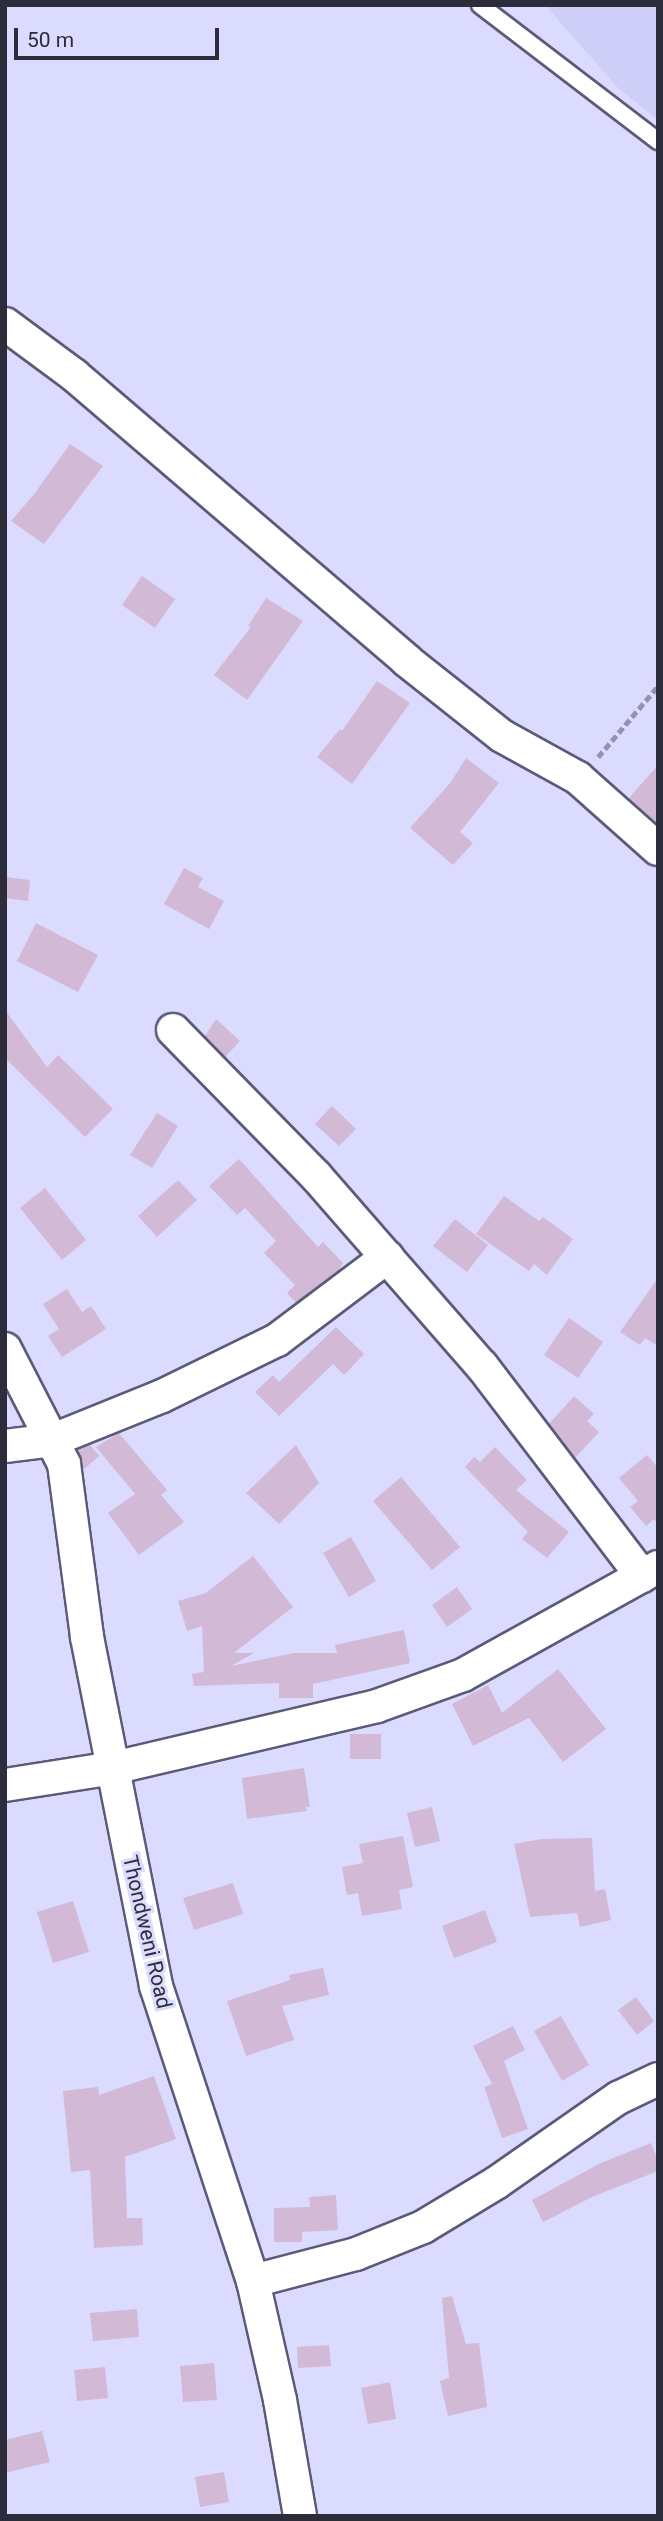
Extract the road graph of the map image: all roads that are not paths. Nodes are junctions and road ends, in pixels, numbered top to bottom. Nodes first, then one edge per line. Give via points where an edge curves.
1 (480, 5) edge
2 (658, 141) edge
3 (5, 324) edge
4 (658, 849) edge
5 (173, 1030) dead end
6 (387, 1257) junction
7 (5, 1349) edge
8 (54, 1440) junction
9 (5, 1446) edge
10 (650, 1571) edge
11 (113, 1768) junction
12 (5, 1785) edge
13 (658, 2080) edge
14 (253, 2281) junction
15 (300, 2516) edge

1 - 2 lane
3 - 4 street via 74,375 406,660 502,736 578,778
5 - 6 street
6 - 8 street via 277,1340 162,1396
6 - 10 street
7 - 8 street, Thondweni Road
8 - 9 street
8 - 11 street, Thondweni Road via 70,1494 87,1637
10 - 11 street via 463,1675 389,1702
11 - 12 street
11 - 14 street, Thondweni Road via 156,1986
13 - 14 street via 618,2098 496,2183 423,2227 356,2254
14 - 15 street, Thondweni Road

